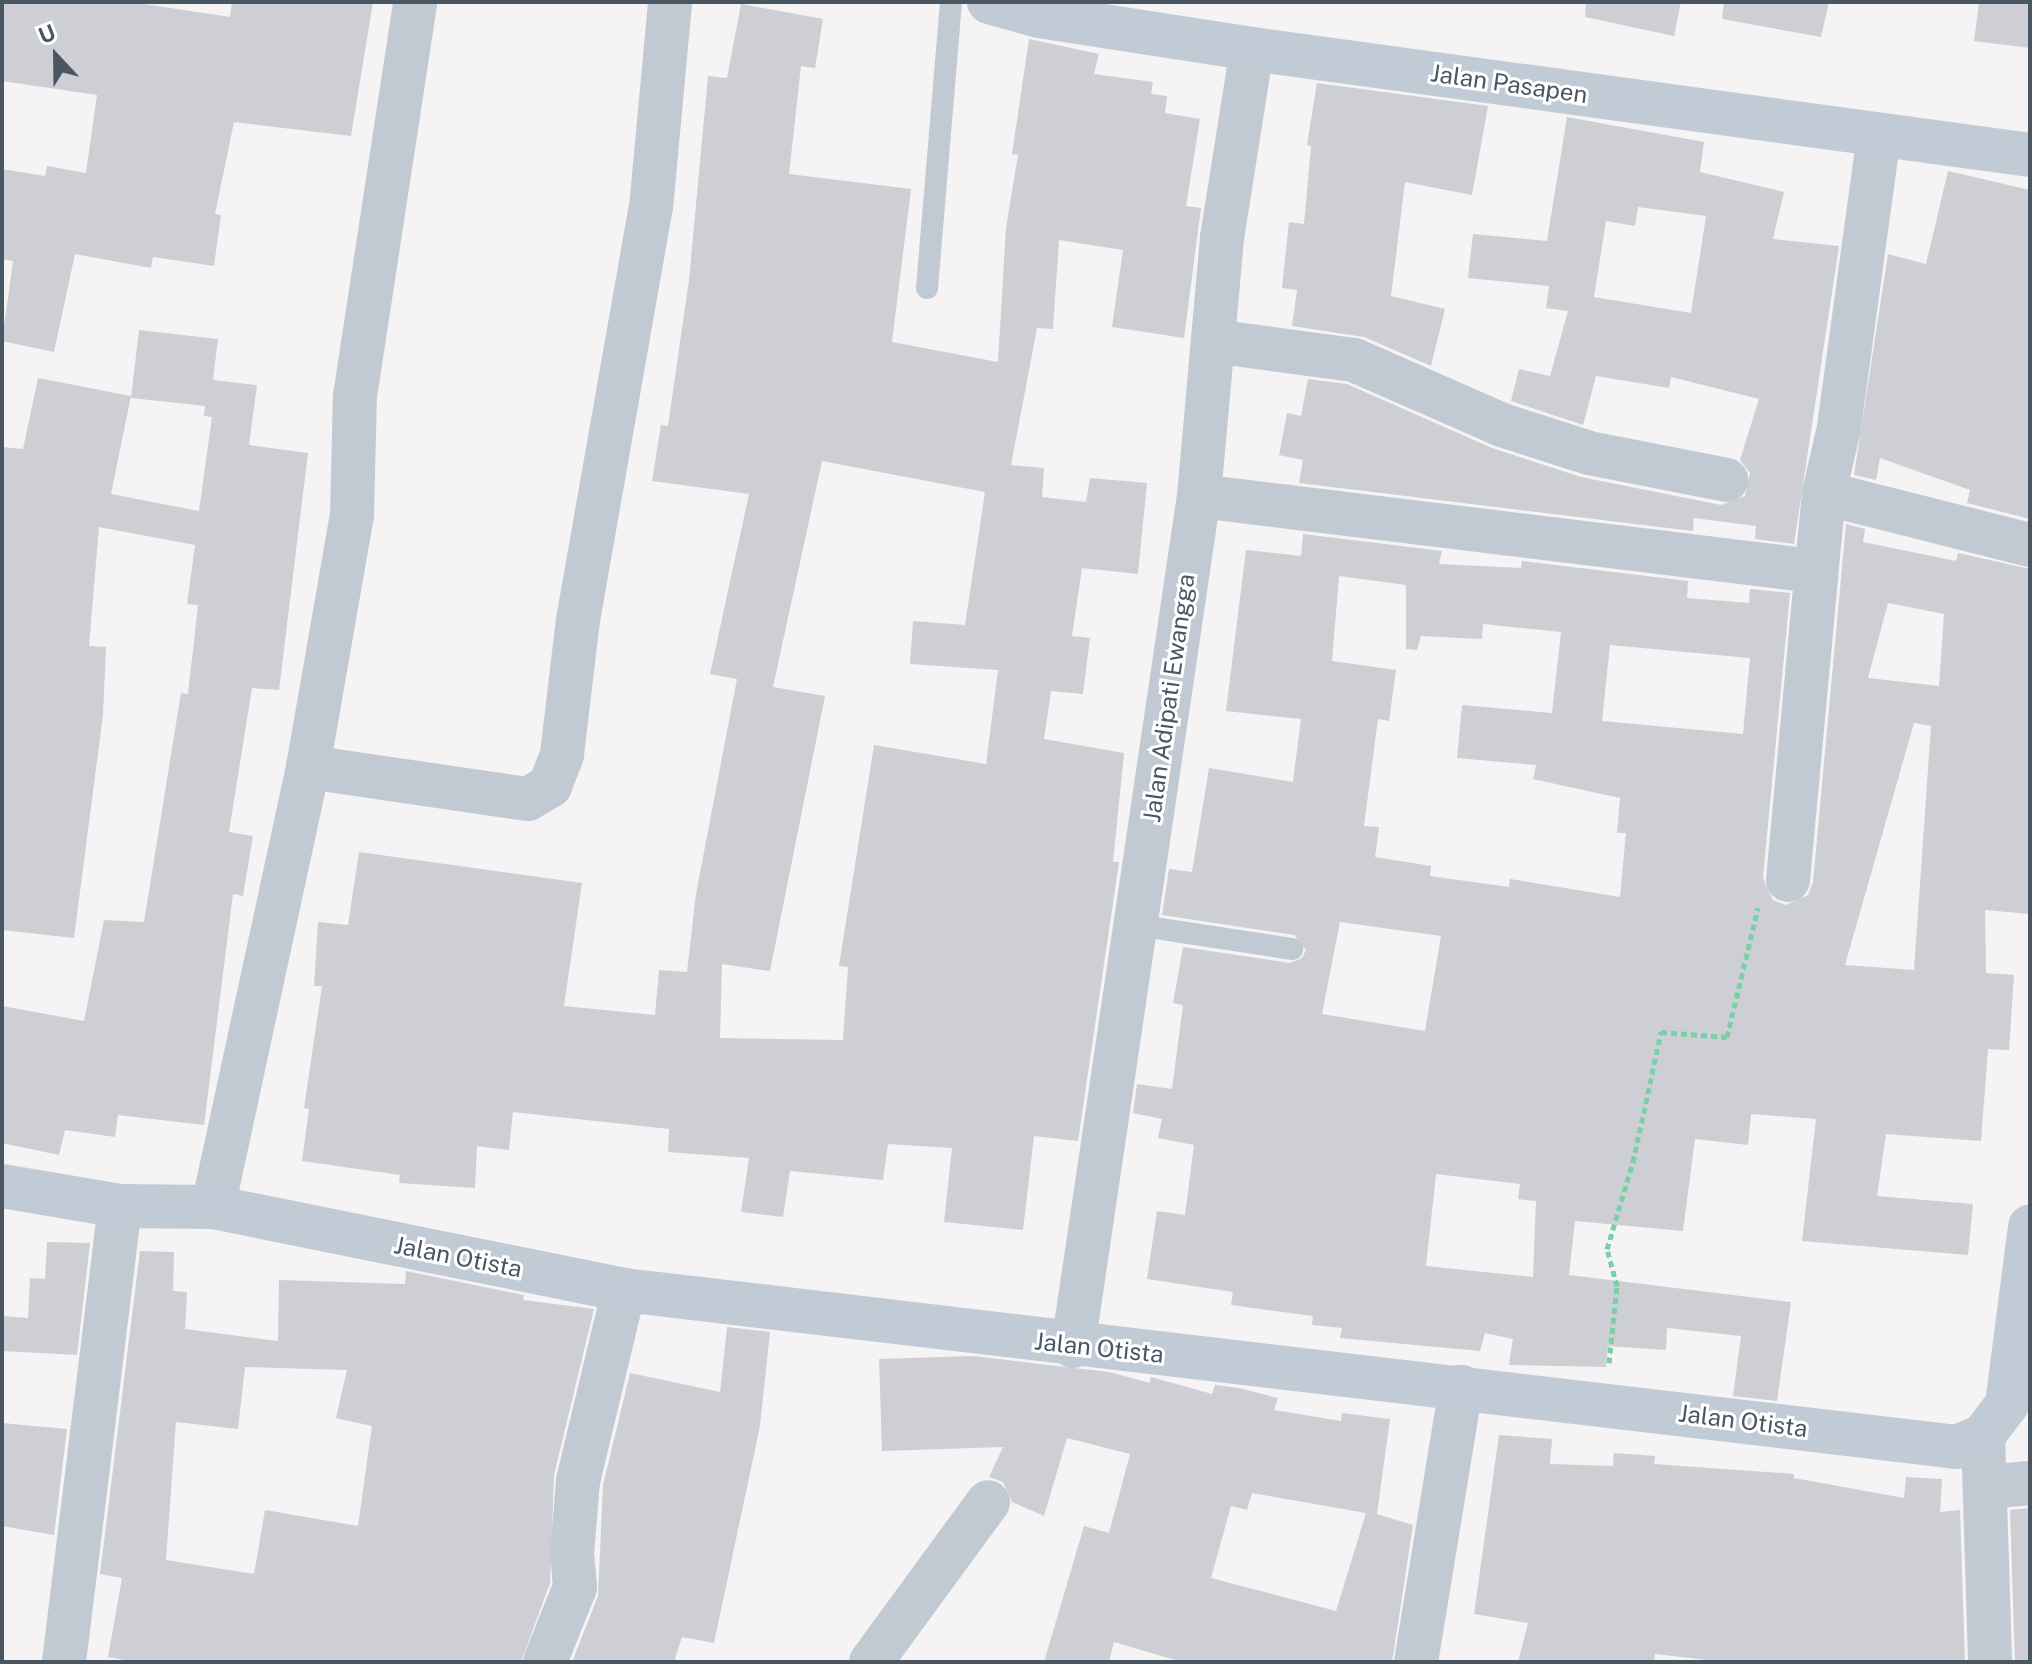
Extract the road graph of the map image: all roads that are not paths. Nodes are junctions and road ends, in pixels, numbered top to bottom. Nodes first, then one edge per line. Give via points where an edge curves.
1 (415, 2) edge
2 (670, 2) edge
3 (951, 2) edge
4 (989, 2) edge
5 (1252, 49) junction
6 (1879, 135) junction
7 (2030, 155) edge
8 (927, 288) dead end
9 (1213, 341) junction
10 (1726, 480) dead end
11 (1824, 493) junction
12 (1199, 496) junction
13 (2030, 545) edge
14 (1813, 571) junction
15 (308, 767) junction
16 (1788, 880) road end
17 (1135, 925) junction
18 (1292, 949) dead end
19 (2, 1186) edge
20 (120, 1206) junction
21 (213, 1207) junction
22 (2030, 1226) edge
23 (624, 1290) junction
24 (1073, 1346) junction
25 (1461, 1387) junction
26 (1983, 1436) junction
27 (2030, 1483) edge
28 (1987, 1487) junction
29 (988, 1502) dead end
30 (64, 1662) edge
31 (545, 1662) edge
32 (871, 1662) edge
33 (1416, 1662) edge
34 (1990, 1662) edge

1 - 15 street via 355,396 352,516
2 - 15 street via 651,208 578,620 562,754 550,786 528,799
3 - 8 lane
4 - 5 street, Jalan Pasapen via 1039,16
5 - 6 street, Jalan Pasapen
5 - 9 street, Jalan Adipati Ewangga via 1222,238
6 - 7 street, Jalan Pasapen
6 - 11 street via 1839,428
9 - 10 street via 1354,360 1531,435 1589,453
9 - 12 street, Jalan Adipati Ewangga
11 - 13 street
11 - 14 street
12 - 14 street
12 - 17 street, Jalan Adipati Ewangga
14 - 16 street
15 - 21 street
17 - 18 lane
17 - 24 street, Jalan Adipati Ewangga
19 - 20 street, Jalan Otista
20 - 21 street, Jalan Otista
20 - 30 street
21 - 23 street, Jalan Otista
22 - 26 street via 2007,1404
23 - 24 street, Jalan Otista
23 - 31 street via 578,1481 575,1587
24 - 25 street, Jalan Otista
25 - 26 street, Jalan Otista via 1956,1447
25 - 33 street
26 - 28 street
27 - 28 street
28 - 34 street
29 - 32 street

